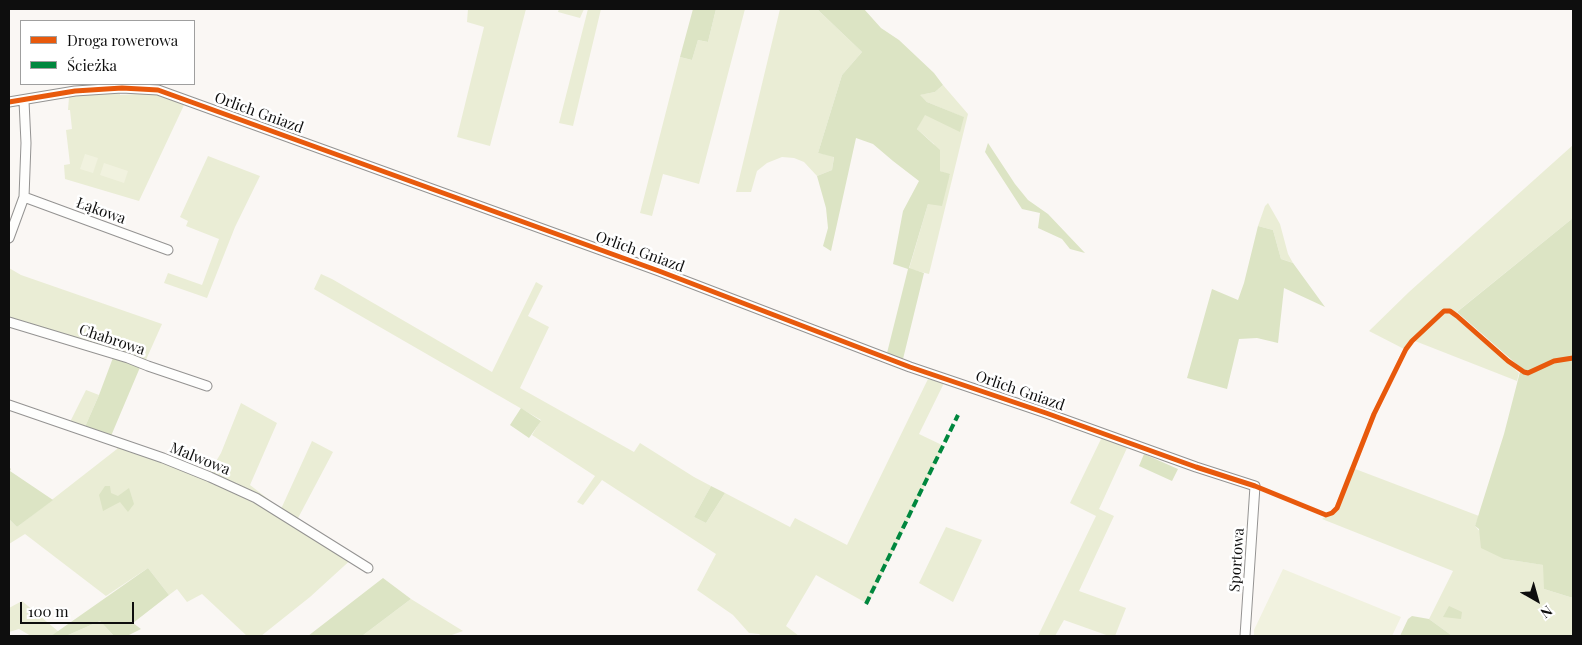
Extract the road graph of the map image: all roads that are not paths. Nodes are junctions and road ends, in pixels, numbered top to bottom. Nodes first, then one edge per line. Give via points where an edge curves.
1 (24, 101) junction
2 (9, 102) edge
3 (24, 198) junction
4 (9, 238) edge
5 (168, 250) dead end
6 (9, 322) edge
7 (207, 386) dead end
8 (9, 405) edge
9 (1255, 486) joint
10 (368, 568) dead end
11 (1245, 636) edge

1 - 2 street, Orlich Gniazd
1 - 3 street
1 - 9 street, Orlich Gniazd via 122,88 158,90 910,367
3 - 4 street
3 - 5 street, Łąkowa
6 - 7 street, Chabrowa
8 - 10 street, Malwowa via 210,477 256,498
9 - 11 street, Sportowa

